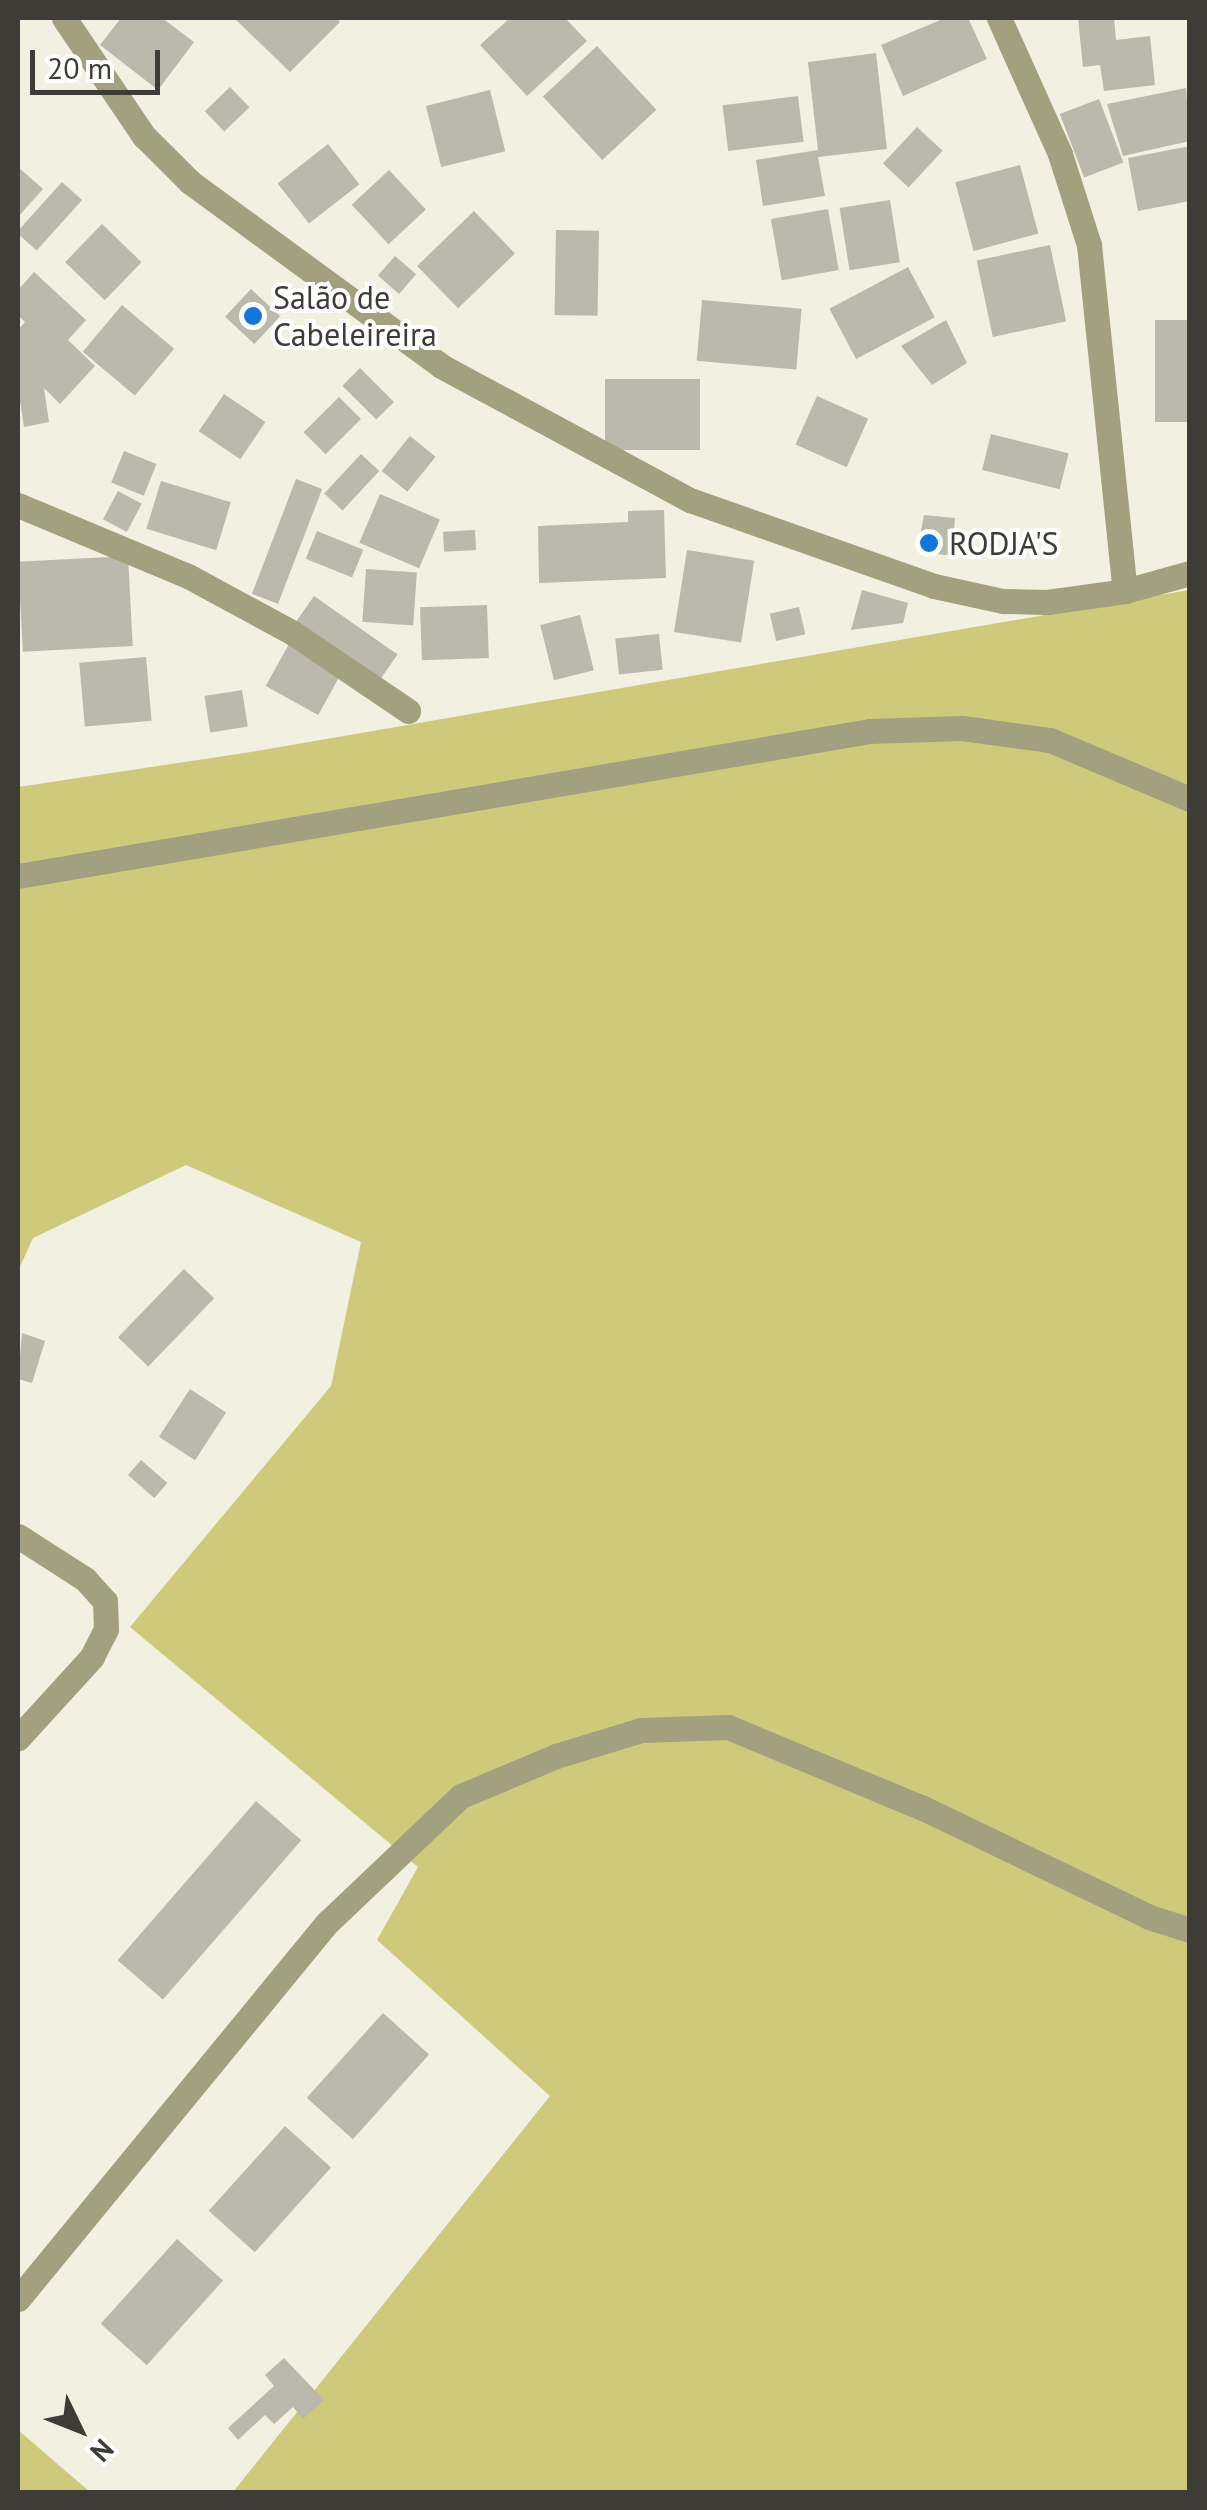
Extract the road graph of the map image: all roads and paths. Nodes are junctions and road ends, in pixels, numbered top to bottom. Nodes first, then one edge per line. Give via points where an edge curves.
1 (64, 18) edge
2 (999, 18) edge
3 (18, 505) edge
4 (1190, 573) edge
5 (1125, 591) junction
6 (408, 711) dead end
7 (1190, 799) edge
8 (18, 876) edge
9 (18, 1536) edge
10 (18, 1738) edge
11 (1190, 1930) edge
12 (18, 2299) edge

1 - 5 street via 144,136 190,182 441,366 582,445 690,500 934,586 1046,602
2 - 5 street via 1060,154 1089,245
3 - 6 street via 188,576 293,633
4 - 5 street
7 - 8 street via 1050,740 962,728 870,731
9 - 10 street via 85,1580 105,1602 106,1628 92,1657
11 - 12 street via 728,1727 624,1735 461,1796 328,1922

